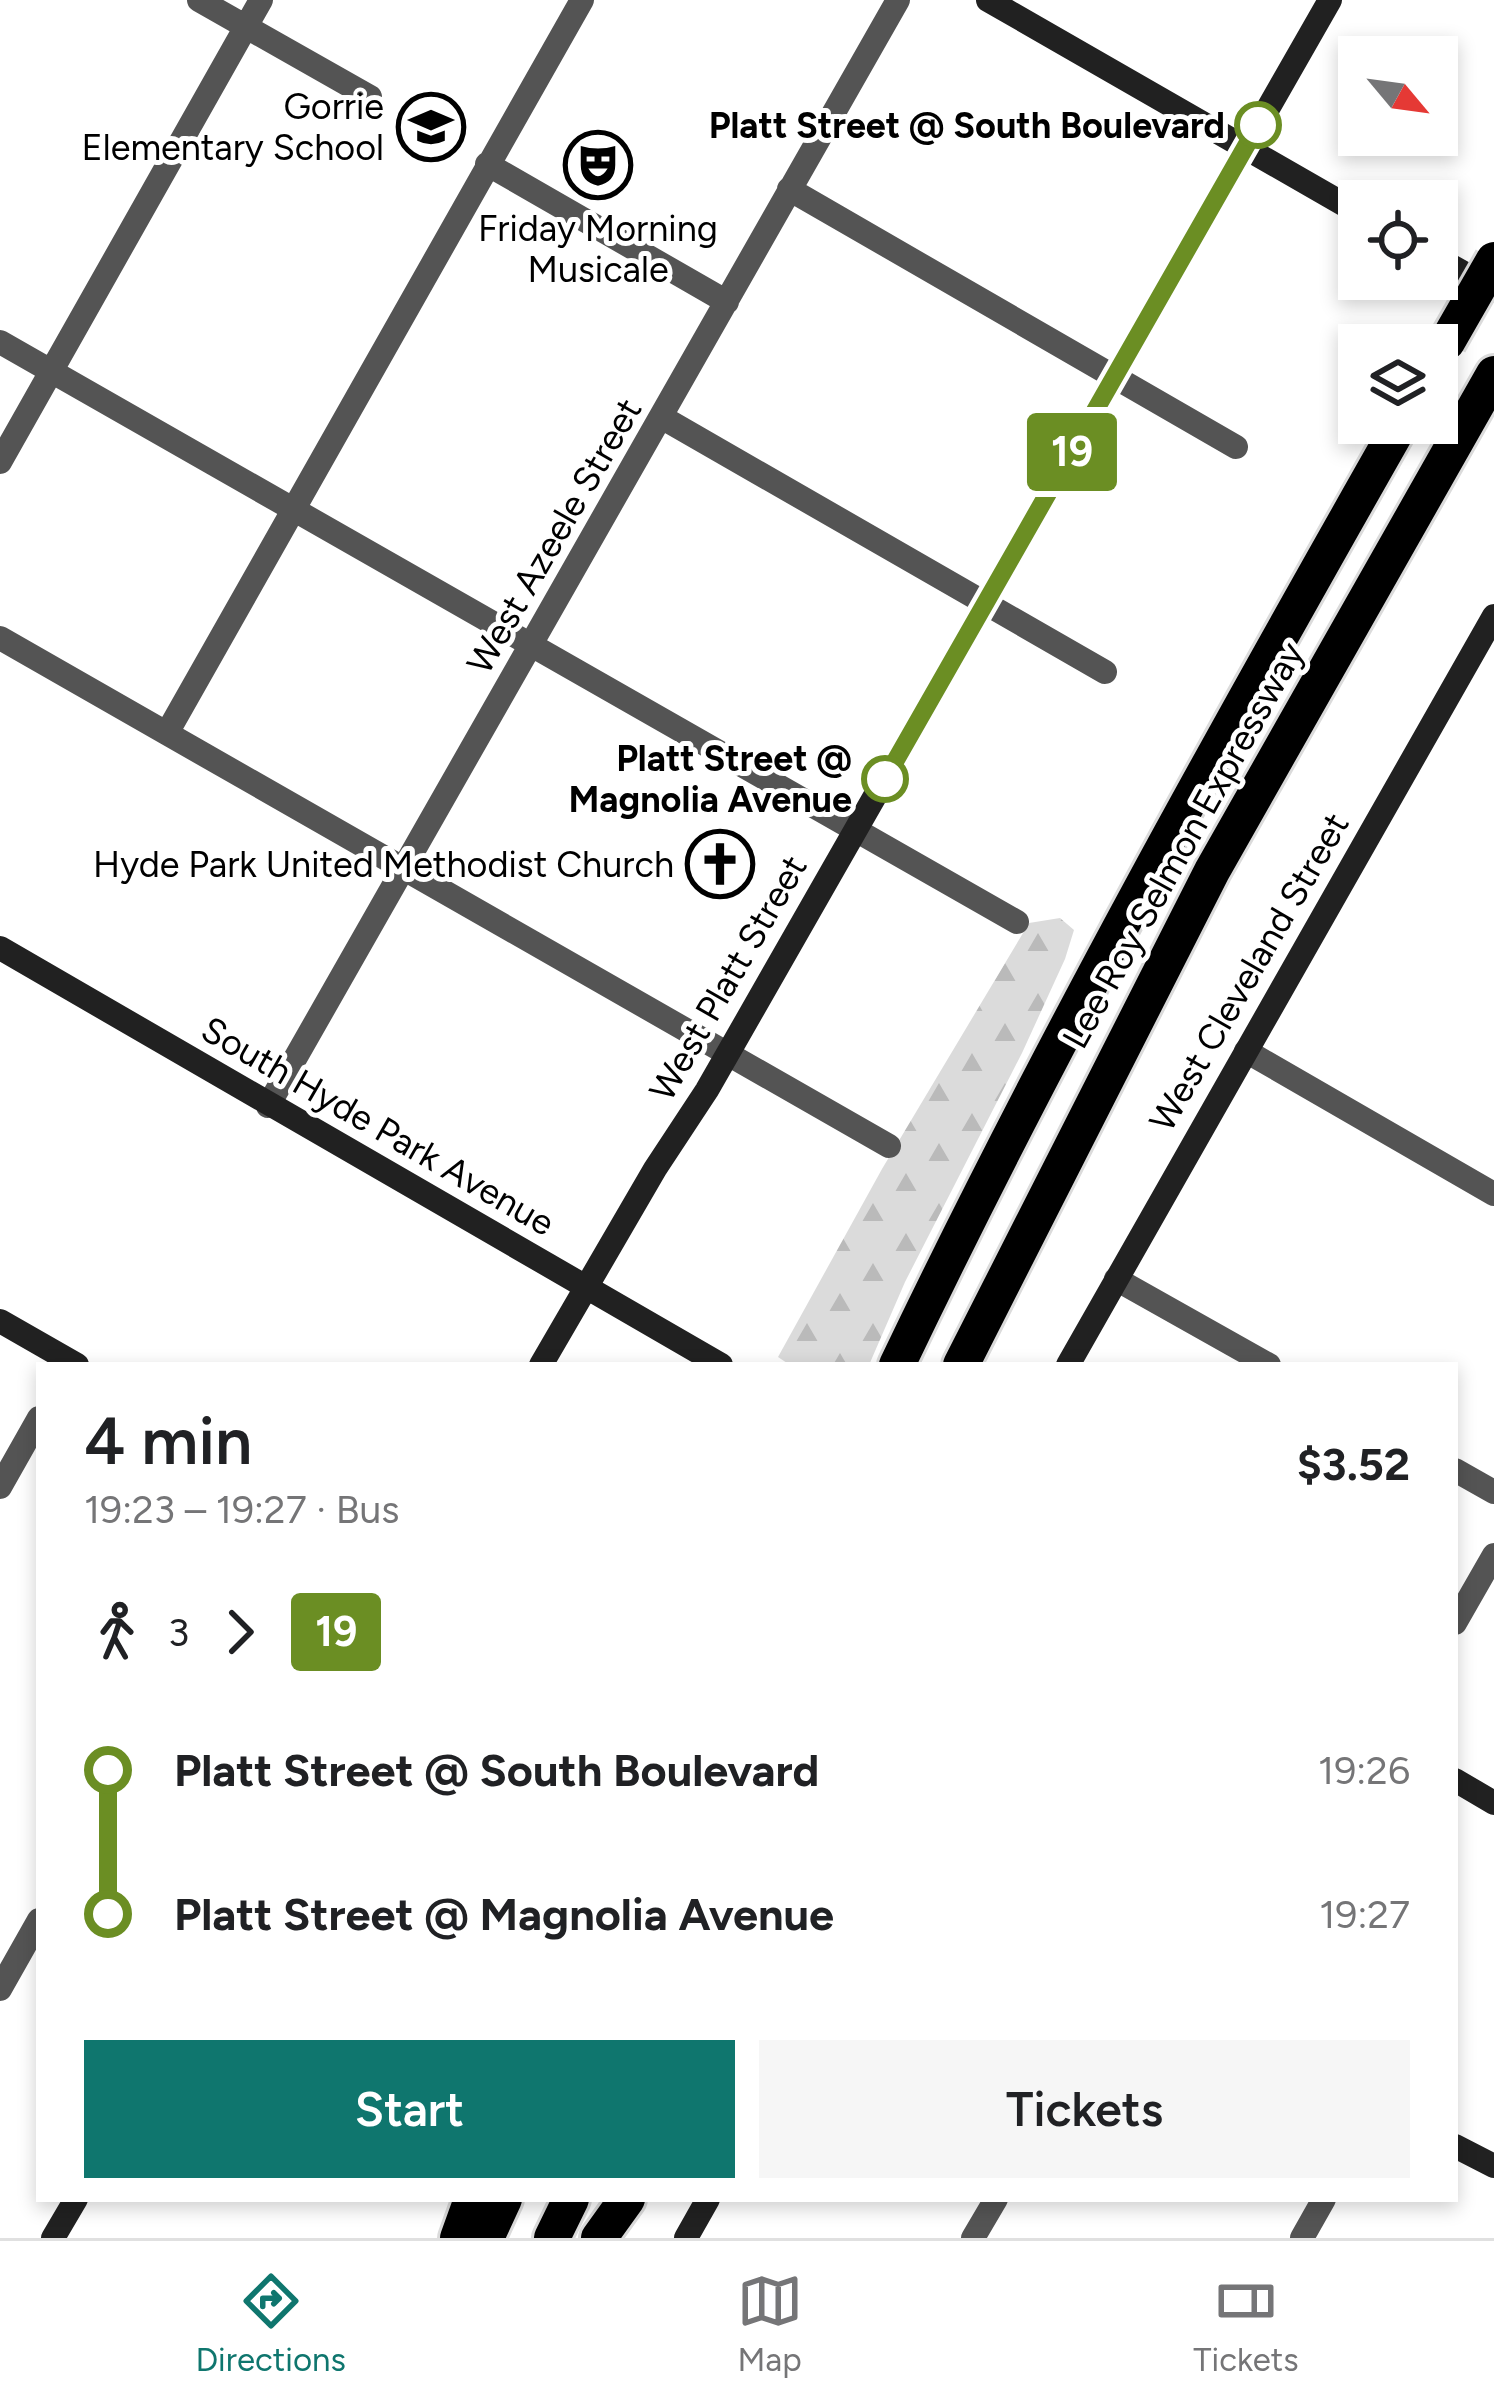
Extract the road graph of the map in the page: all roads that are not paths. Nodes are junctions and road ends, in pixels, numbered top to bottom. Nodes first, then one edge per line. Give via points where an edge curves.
1 (199, 0) edge
2 (261, 0) edge
3 (582, 0) edge
4 (898, 0) edge
5 (988, 0) edge
6 (1330, 0) edge
7 (246, 27) junction
8 (370, 97) dead end
9 (1245, 148) junction
10 (488, 164) junction
11 (789, 189) junction
12 (1338, 201) edge
13 (1494, 260) edge
14 (1458, 270) edge
15 (1494, 290) edge
16 (727, 302) junction
17 (1457, 324) edge
18 (0, 342) edge
19 (52, 371) junction
20 (1494, 374) edge
21 (1114, 377) junction
22 (663, 418) junction
23 (1389, 444) edge
24 (1236, 447) dead end
25 (0, 462) edge
26 (291, 508) junction
27 (986, 602) junction
28 (1494, 616) edge
29 (0, 638) edge
30 (533, 645) junction
31 (1105, 672) dead end
32 (166, 733) junction
33 (856, 831) junction
34 (405, 870) junction
35 (1017, 922) dead end
36 (0, 948) edge
37 (1246, 1051) junction
38 (728, 1055) junction
39 (268, 1106) junction
40 (889, 1146) dead end
41 (1494, 1194) edge
42 (1116, 1279) junction
43 (586, 1287) junction
44 (0, 1322) edge
45 (69, 1362) edge
46 (544, 1362) edge
47 (716, 1362) edge
48 (897, 1362) edge
49 (962, 1362) edge
50 (1070, 1362) edge
51 (1264, 1362) edge
52 (36, 1423) edge
53 (1458, 1472) edge
54 (0, 1487) edge
55 (1494, 1492) edge
56 (1494, 1555) edge
57 (1458, 1618) edge
58 (1458, 1782) edge
59 (1494, 1803) edge
60 (36, 1925) edge
61 (0, 1989) edge
62 (1458, 2148) edge
63 (1494, 2166) edge
64 (74, 2202) edge
65 (471, 2202) edge
66 (503, 2202) edge
67 (570, 2202) edge
68 (625, 2202) edge
69 (706, 2202) edge
70 (994, 2202) edge
71 (1322, 2202) edge
72 (53, 2238) edge
73 (458, 2238) edge
74 (485, 2238) edge
75 (552, 2238) edge
76 (599, 2238) edge
77 (686, 2238) edge
78 (974, 2238) edge
79 (1302, 2238) edge

1 - 7 street
2 - 7 street
3 - 10 street
4 - 11 street, West Azeele Street
5 - 9 main road
6 - 9 main road, West Platt Street
7 - 8 street
7 - 19 street
9 - 12 main road
9 - 21 main road, West Platt Street
10 - 16 street
10 - 26 street
11 - 16 street, West Azeele Street
11 - 21 street
13 - 17 highway, bridge
14 - 15 main road
16 - 22 street, West Azeele Street
18 - 19 street
19 - 25 street
19 - 26 street
20 - 49 highway, Lee Roy Selmon Expressway via 1212,871
21 - 24 street
21 - 27 main road, West Platt Street
22 - 27 street
22 - 30 street, West Azeele Street
23 - 48 highway, Lee Roy Selmon Expressway via 1153,863
26 - 30 street
26 - 32 street
27 - 31 street
27 - 33 main road, West Platt Street
28 - 37 main road, West Cleveland Street
29 - 32 street
30 - 33 street
30 - 34 street, West Azeele Street
32 - 34 street
33 - 35 street
33 - 38 main road, West Platt Street
34 - 38 street
34 - 39 street, West Azeele Street
36 - 39 main road, South Hyde Park Avenue
37 - 41 street
37 - 42 main road, West Cleveland Street
38 - 40 street
38 - 43 main road, West Platt Street
39 - 43 main road, South Hyde Park Avenue
42 - 50 main road, West Cleveland Street
42 - 51 street
43 - 46 main road, West Platt Street
43 - 47 main road, South Hyde Park Avenue
44 - 45 main road
52 - 54 street
53 - 55 street
56 - 57 street
58 - 59 main road
60 - 61 street
62 - 63 main road
64 - 72 main road
65 - 73 highway
66 - 74 highway
67 - 75 highway
68 - 76 highway
69 - 77 main road
70 - 78 street
71 - 79 street

